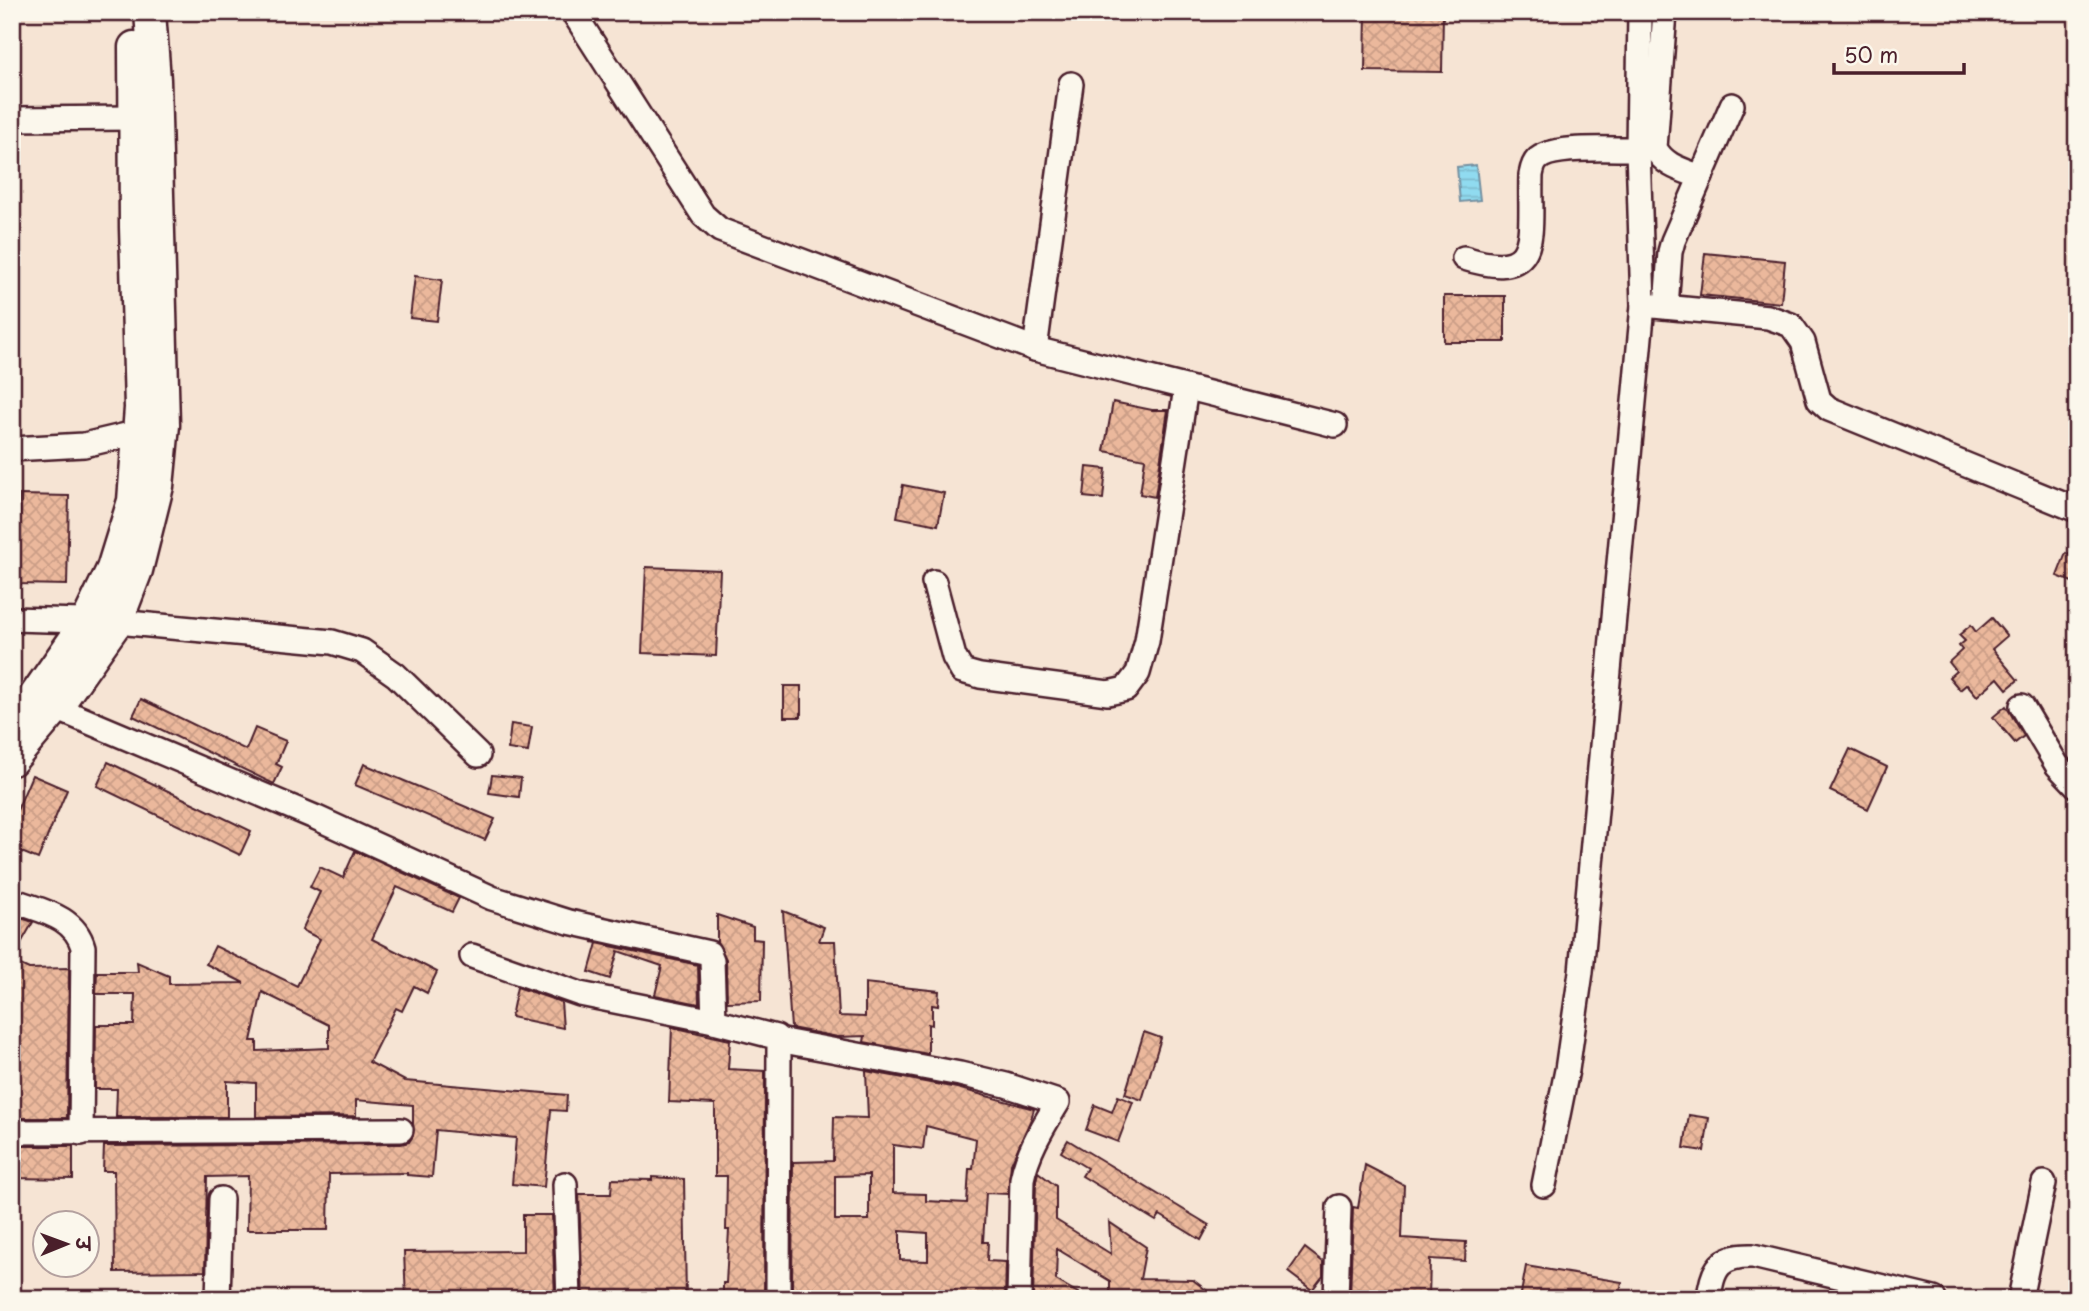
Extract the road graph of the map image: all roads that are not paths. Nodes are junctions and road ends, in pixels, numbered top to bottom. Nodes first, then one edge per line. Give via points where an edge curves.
1 (131, 12) edge
2 (150, 12) edge
3 (573, 12) edge
4 (1640, 12) edge
5 (1665, 12) edge
6 (1071, 84) dead end
7 (1732, 106) dead end
8 (135, 118) junction
9 (12, 119) edge
10 (1638, 149) junction
11 (1701, 177) junction
12 (1464, 258) dead end
13 (1643, 305) junction
14 (1666, 307) junction
15 (1035, 349) junction
16 (1186, 388) junction
17 (1335, 425) dead end
18 (139, 432) junction
19 (12, 449) edge
20 (2077, 510) edge
21 (934, 582) dead end
22 (12, 619) edge
23 (87, 621) junction
24 (117, 622) junction
25 (2022, 706) dead end
26 (55, 708) junction
27 (12, 728) edge
28 (478, 755) dead end
29 (12, 760) edge
30 (2077, 786) edge
31 (12, 901) edge
32 (472, 956) dead end
33 (714, 1021) junction
34 (778, 1040) junction
35 (401, 1130) dead end
36 (12, 1132) edge
37 (81, 1133) junction
38 (2044, 1183) dead end
39 (565, 1184) dead end
40 (1544, 1185) dead end
41 (221, 1199) dead end
42 (1339, 1207) dead end
43 (218, 1299) edge
44 (569, 1299) edge
45 (778, 1299) edge
46 (1019, 1299) edge
47 (1336, 1299) edge
48 (1709, 1299) edge
49 (1934, 1299) edge
50 (2020, 1299) edge

1 - 8 main road
2 - 24 main road via 164,425 158,486 138,570
3 - 15 street via 710,223
4 - 10 street
5 - 11 street via 1656,148 1673,167
6 - 15 street
7 - 11 street
8 - 9 street
8 - 18 main road
10 - 12 street via 1561,150 1538,159 1531,175 1529,242 1521,259 1493,266
10 - 13 street
11 - 14 street via 1670,251
13 - 14 street
13 - 40 street via 1581,972
14 - 20 street via 1768,317 1791,325 1803,342 1819,400 1829,409
15 - 16 street
16 - 17 street
16 - 21 street via 1147,641 1138,673 1126,689 1108,693 962,671
18 - 19 street via 84,445
18 - 23 main road via 132,501 112,569
22 - 23 street
23 - 24 street
23 - 27 main road
24 - 26 main road
24 - 28 street via 332,642 362,651 396,675
25 - 30 street via 2057,765
26 - 29 main road
26 - 33 street via 317,818 492,898 569,922 707,953 712,960
31 - 37 street via 60,918 80,935
32 - 33 street via 580,995
33 - 34 street
34 - 45 street
34 - 46 street via 972,1077 1058,1102 1024,1167
35 - 37 street
36 - 37 street
38 - 50 street
39 - 44 street
41 - 43 street
42 - 47 street
48 - 49 street via 1711,1282 1722,1263 1728,1258 1754,1256

